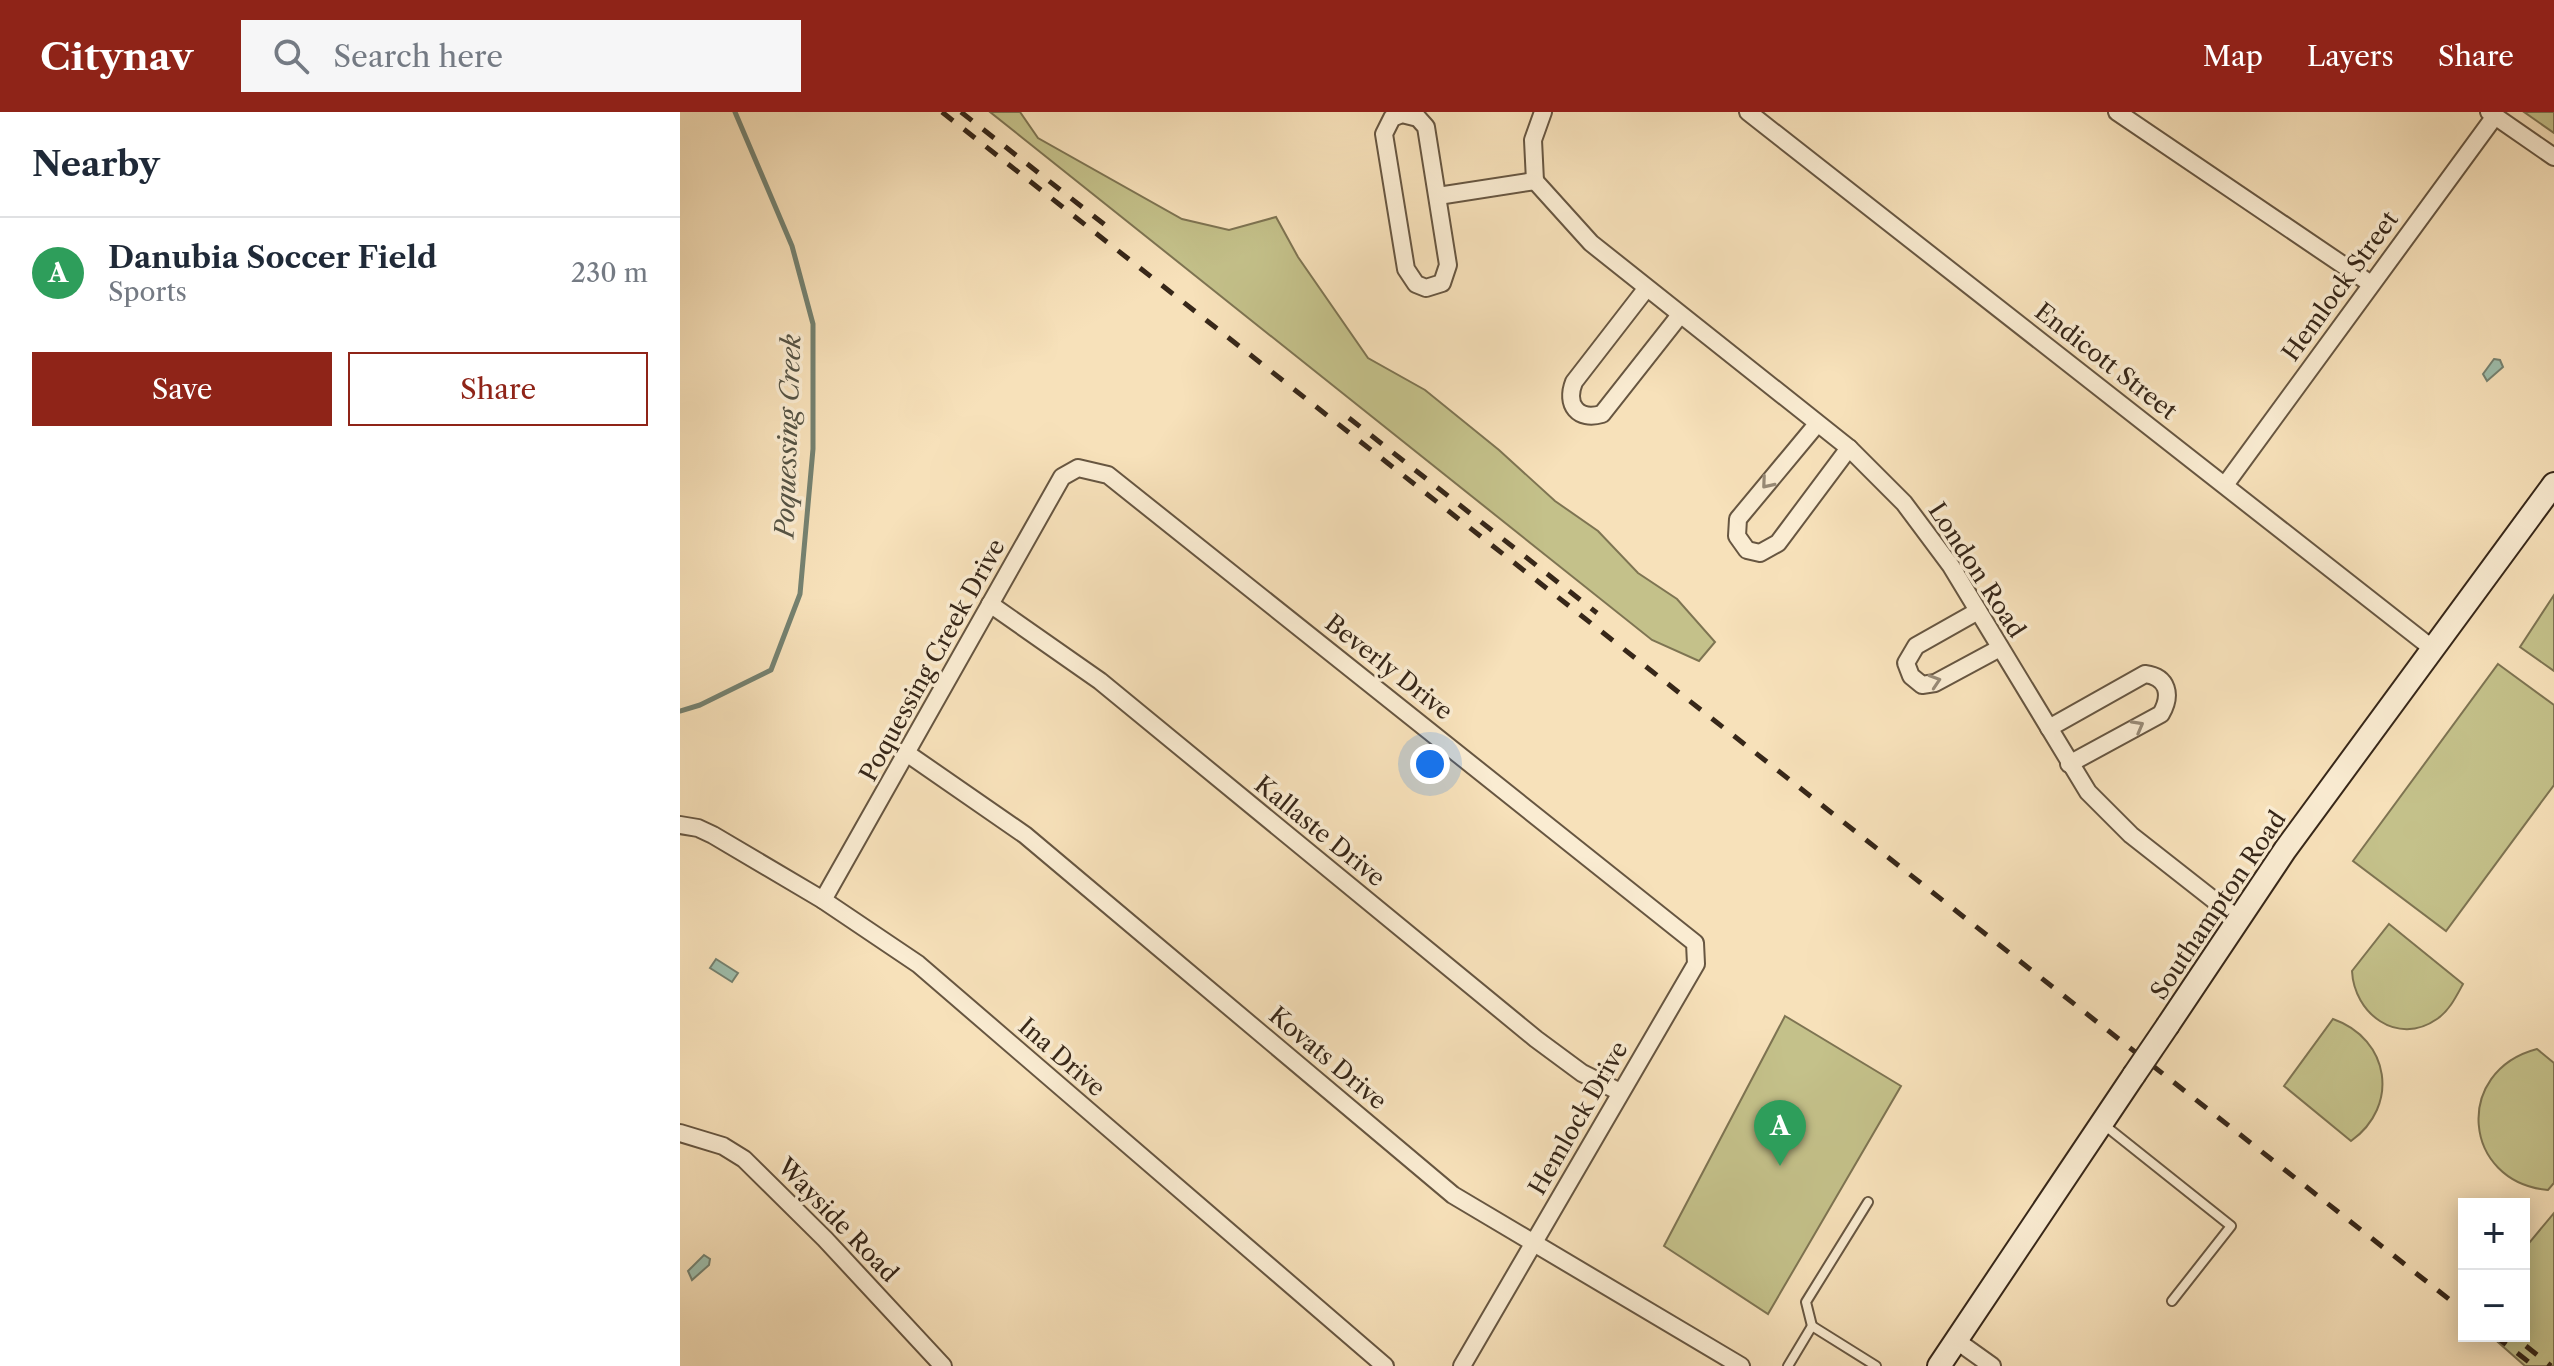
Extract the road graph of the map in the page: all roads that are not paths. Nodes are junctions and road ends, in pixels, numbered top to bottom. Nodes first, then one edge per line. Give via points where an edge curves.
1 (1543, 112) edge
2 (1748, 112) edge
3 (2117, 112) edge
4 (2492, 114) edge
5 (2554, 157) edge
6 (1535, 181) junction
7 (1438, 196) junction
8 (2371, 284) junction
9 (1646, 289) junction
10 (1680, 315) junction
11 (1817, 424) junction
12 (1849, 448) junction
13 (1098, 470) joint
14 (2554, 484) edge
15 (2225, 485) junction
16 (990, 604) junction
17 (1978, 611) junction
18 (2000, 648) junction
19 (2433, 649) junction
20 (2049, 728) junction
21 (908, 754) junction
22 (2069, 764) junction
23 (680, 825) edge
24 (823, 900) junction
25 (1649, 904) joint
26 (2238, 919) junction
27 (1620, 1092) junction
28 (2102, 1123) junction
29 (680, 1133) edge
30 (1868, 1202) dead end
31 (1534, 1245) junction
32 (2172, 1301) dead end
33 (1812, 1326) junction
34 (1957, 1341) junction
35 (1873, 1365) edge
36 (943, 1366) edge
37 (1385, 1366) edge
38 (1462, 1366) edge
39 (1741, 1366) edge
40 (1788, 1366) edge
41 (1939, 1366) edge
42 (1992, 1366) edge

1 - 6 street via 1533,140
2 - 15 street, Endicott Street
3 - 8 street
4 - 5 street
4 - 8 street, Hemlock Street
6 - 7 street
6 - 9 street, London Road via 1591,243
7 - 7 street via 1426,127 1410,114 1392,118 1384,134 1406,269 1409,278 1426,288 1442,283 1448,265
8 - 15 street, Hemlock Street
9 - 10 street, London Road
9 - 10 street via 1574,382 1571,405 1580,414 1602,414
10 - 11 street, London Road
11 - 12 street, London Road
11 -> 12 street via 1738,519 1737,536 1747,550 1760,553 1778,543
12 - 17 street, London Road via 1928,532
13 - 16 street, Poquessing Creek Drive via 1078,468 1062,477
13 - 25 street, Beverly Drive
14 - 19 street, Southampton Road
15 - 19 street, Endicott Street
16 - 21 street, Poquessing Creek Drive
16 - 27 street, Kallaste Drive via 1100,681 1536,1039 1582,1073
17 - 18 street, London Road
17 -> 18 street via 1912,649 1906,663 1911,676 1922,685 1935,683
18 - 20 street, London Road
19 - 26 street, Southampton Road
20 - 22 street, London Road
22 -> 20 street via 2161,714 2166,685 2145,674
21 - 24 street, Poquessing Creek Drive
21 - 31 street, Kovats Drive via 1025,835 1453,1195
22 - 26 street, London Road via 2102,808 2131,835
23 - 24 street, Ina Drive via 713,835
24 - 37 street, Ina Drive via 918,964
25 - 27 street, Hemlock Drive via 1691,938 1696,964
26 - 28 street, Southampton Road, bridge
27 - 31 street, Hemlock Drive
28 - 32 lane via 2231,1226
28 - 34 street, Southampton Road
29 - 36 street, Wayside Road via 723,1146 755,1169
30 - 33 lane via 1806,1302
31 - 38 street, Hemlock Drive
31 - 39 street, Kovats Drive
33 - 35 lane
33 - 40 lane
34 - 41 street, Southampton Road
34 - 42 street

